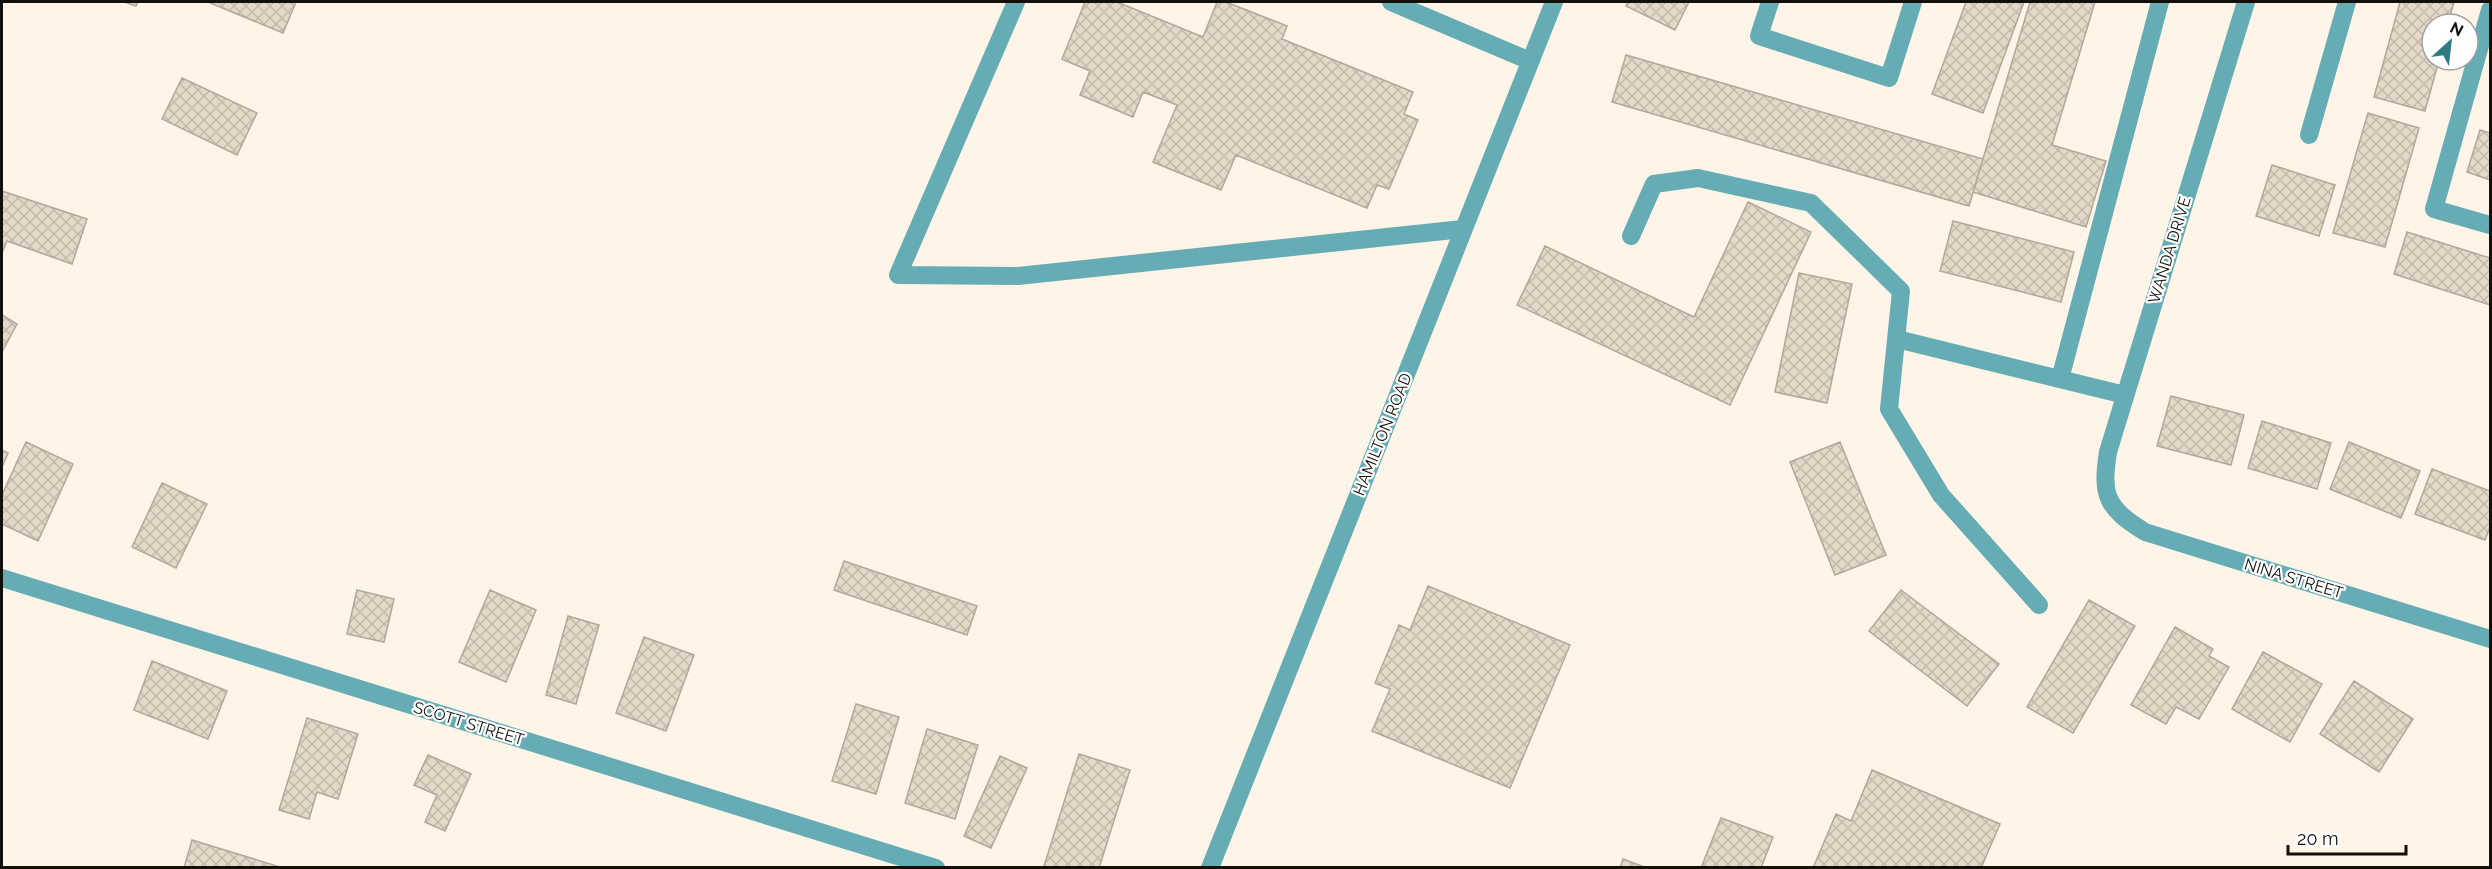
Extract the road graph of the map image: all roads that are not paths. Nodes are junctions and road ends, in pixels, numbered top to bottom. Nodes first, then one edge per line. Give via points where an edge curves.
1 (1016, 2) edge
2 (1391, 2) edge
3 (1554, 2) edge
4 (1770, 2) edge
5 (1913, 2) edge
6 (2160, 2) edge
7 (2246, 2) edge
8 (2347, 2) edge
9 (2490, 10) edge
10 (1530, 61) junction
11 (2309, 135) dead end
12 (2490, 225) edge
13 (1463, 229) junction
14 (1631, 236) dead end
15 (1896, 339) junction
16 (2060, 379) junction
17 (2125, 395) junction
18 (2108, 500) joint
19 (2, 579) edge
20 (2039, 605) dead end
21 (2490, 639) edge
22 (936, 867) edge
23 (1210, 867) edge

1 - 13 street via 898,275 1018,276
2 - 10 street
3 - 10 street, HAMILTON ROAD
4 - 5 street via 1759,36 1889,78
6 - 16 street
7 - 17 street, WANDA DRIVE
8 - 11 street
9 - 12 street via 2434,208
10 - 13 street, HAMILTON ROAD
13 - 23 street, HAMILTON ROAD
14 - 15 street via 1654,184 1698,178 1811,203 1901,291
15 - 16 street
15 - 20 street via 1889,409 1941,495
16 - 17 street
17 - 18 street, WANDA DRIVE via 2108,452 2104,478
18 - 21 street, NINA STREET via 2121,517 2145,532
19 - 22 street, SCOTT STREET

